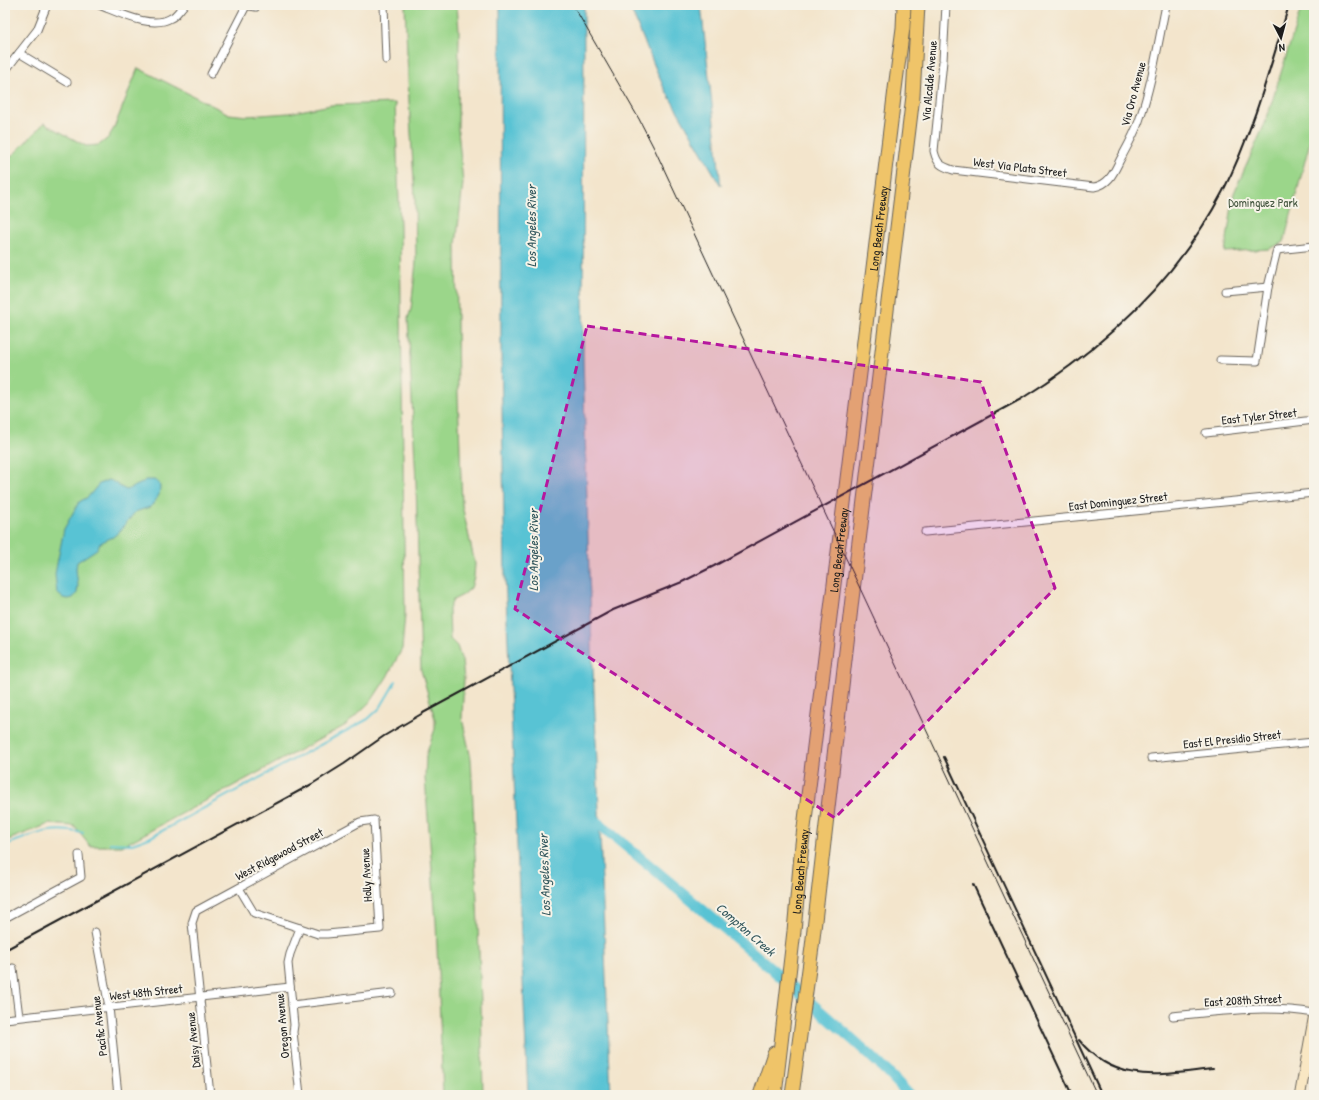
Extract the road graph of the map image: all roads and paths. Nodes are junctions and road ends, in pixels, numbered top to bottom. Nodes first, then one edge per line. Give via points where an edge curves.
1 (47, 5) edge
2 (99, 5) edge
3 (184, 5) edge
4 (245, 5) edge
5 (384, 5) edge
6 (904, 5) edge
7 (918, 5) edge
8 (946, 5) edge
9 (1166, 5) edge
10 (256, 7) dead end
11 (19, 53) junction
12 (386, 60) dead end
13 (5, 71) edge
14 (211, 74) dead end
15 (67, 82) dead end
16 (936, 158) joint
17 (1106, 183) joint
18 (1314, 246) edge
19 (1268, 287) junction
20 (1225, 291) dead end
21 (1220, 360) dead end
22 (1314, 420) edge
23 (1206, 433) dead end
24 (1314, 493) edge
25 (925, 532) dead end
26 (1314, 742) edge
27 (1151, 758) dead end
28 (374, 820) joint
29 (79, 855) dead end
30 (239, 888) junction
31 (196, 911) joint
32 (5, 914) edge
33 (5, 918) edge
34 (300, 928) junction
35 (95, 932) dead end
36 (13, 968) dead end
37 (290, 987) junction
38 (392, 993) dead end
39 (200, 997) junction
40 (292, 1006) junction
41 (109, 1008) junction
42 (1314, 1013) edge
43 (1173, 1016) dead end
44 (19, 1017) junction
45 (1314, 1017) edge
46 (5, 1019) edge
47 (782, 1028) junction
48 (118, 1095) edge
49 (210, 1095) edge
50 (300, 1095) edge
51 (760, 1095) edge
52 (775, 1095) edge
53 (792, 1095) edge
54 (1300, 1095) edge

1 - 11 street via 37,30
2 - 3 street via 144,21 159,23 171,18
4 - 10 street
4 - 14 street
5 - 12 street
6 - 47 highway, Long Beach Freeway
7 - 53 highway, Long Beach Freeway via 913,96 812,947
8 - 16 street, Via Alcalde Avenue via 944,62 934,151
9 - 17 street, Via Oro Avenue via 1139,121 1115,171
11 - 13 street
11 - 15 street
16 - 17 street, West Via Plata Street via 944,167 954,170 1094,187
18 - 19 street via 1277,250
19 - 20 street
19 - 21 street via 1257,361
22 - 23 street, East Tyler Street
24 - 25 street, East Dominguez Street
26 - 27 street, East El Presidio Street
28 - 30 street, West Ridgewood Street via 360,822
28 - 34 street, Holly Avenue via 380,929 318,934
29 - 33 street via 81,877
30 - 31 street, West Ridgewood Street
30 - 34 street via 254,913
31 - 39 street, Daisy Avenue via 192,923
32 - 33 street
34 - 37 street, Oregon Avenue via 288,964
35 - 41 street, Pacific Avenue
36 - 44 street
37 - 39 street, West 48th Street
37 - 40 street, Oregon Avenue
38 - 40 street
39 - 41 street, West 48th Street
39 - 49 street, Daisy Avenue
40 - 50 street, Oregon Avenue
41 - 44 street, West 48th Street
41 - 48 street, Pacific Avenue
42 - 43 street, East 208th Street via 1263,1008
44 - 46 street, West 48th Street
45 - 54 main road
47 - 51 highway
47 - 52 highway, Long Beach Freeway

